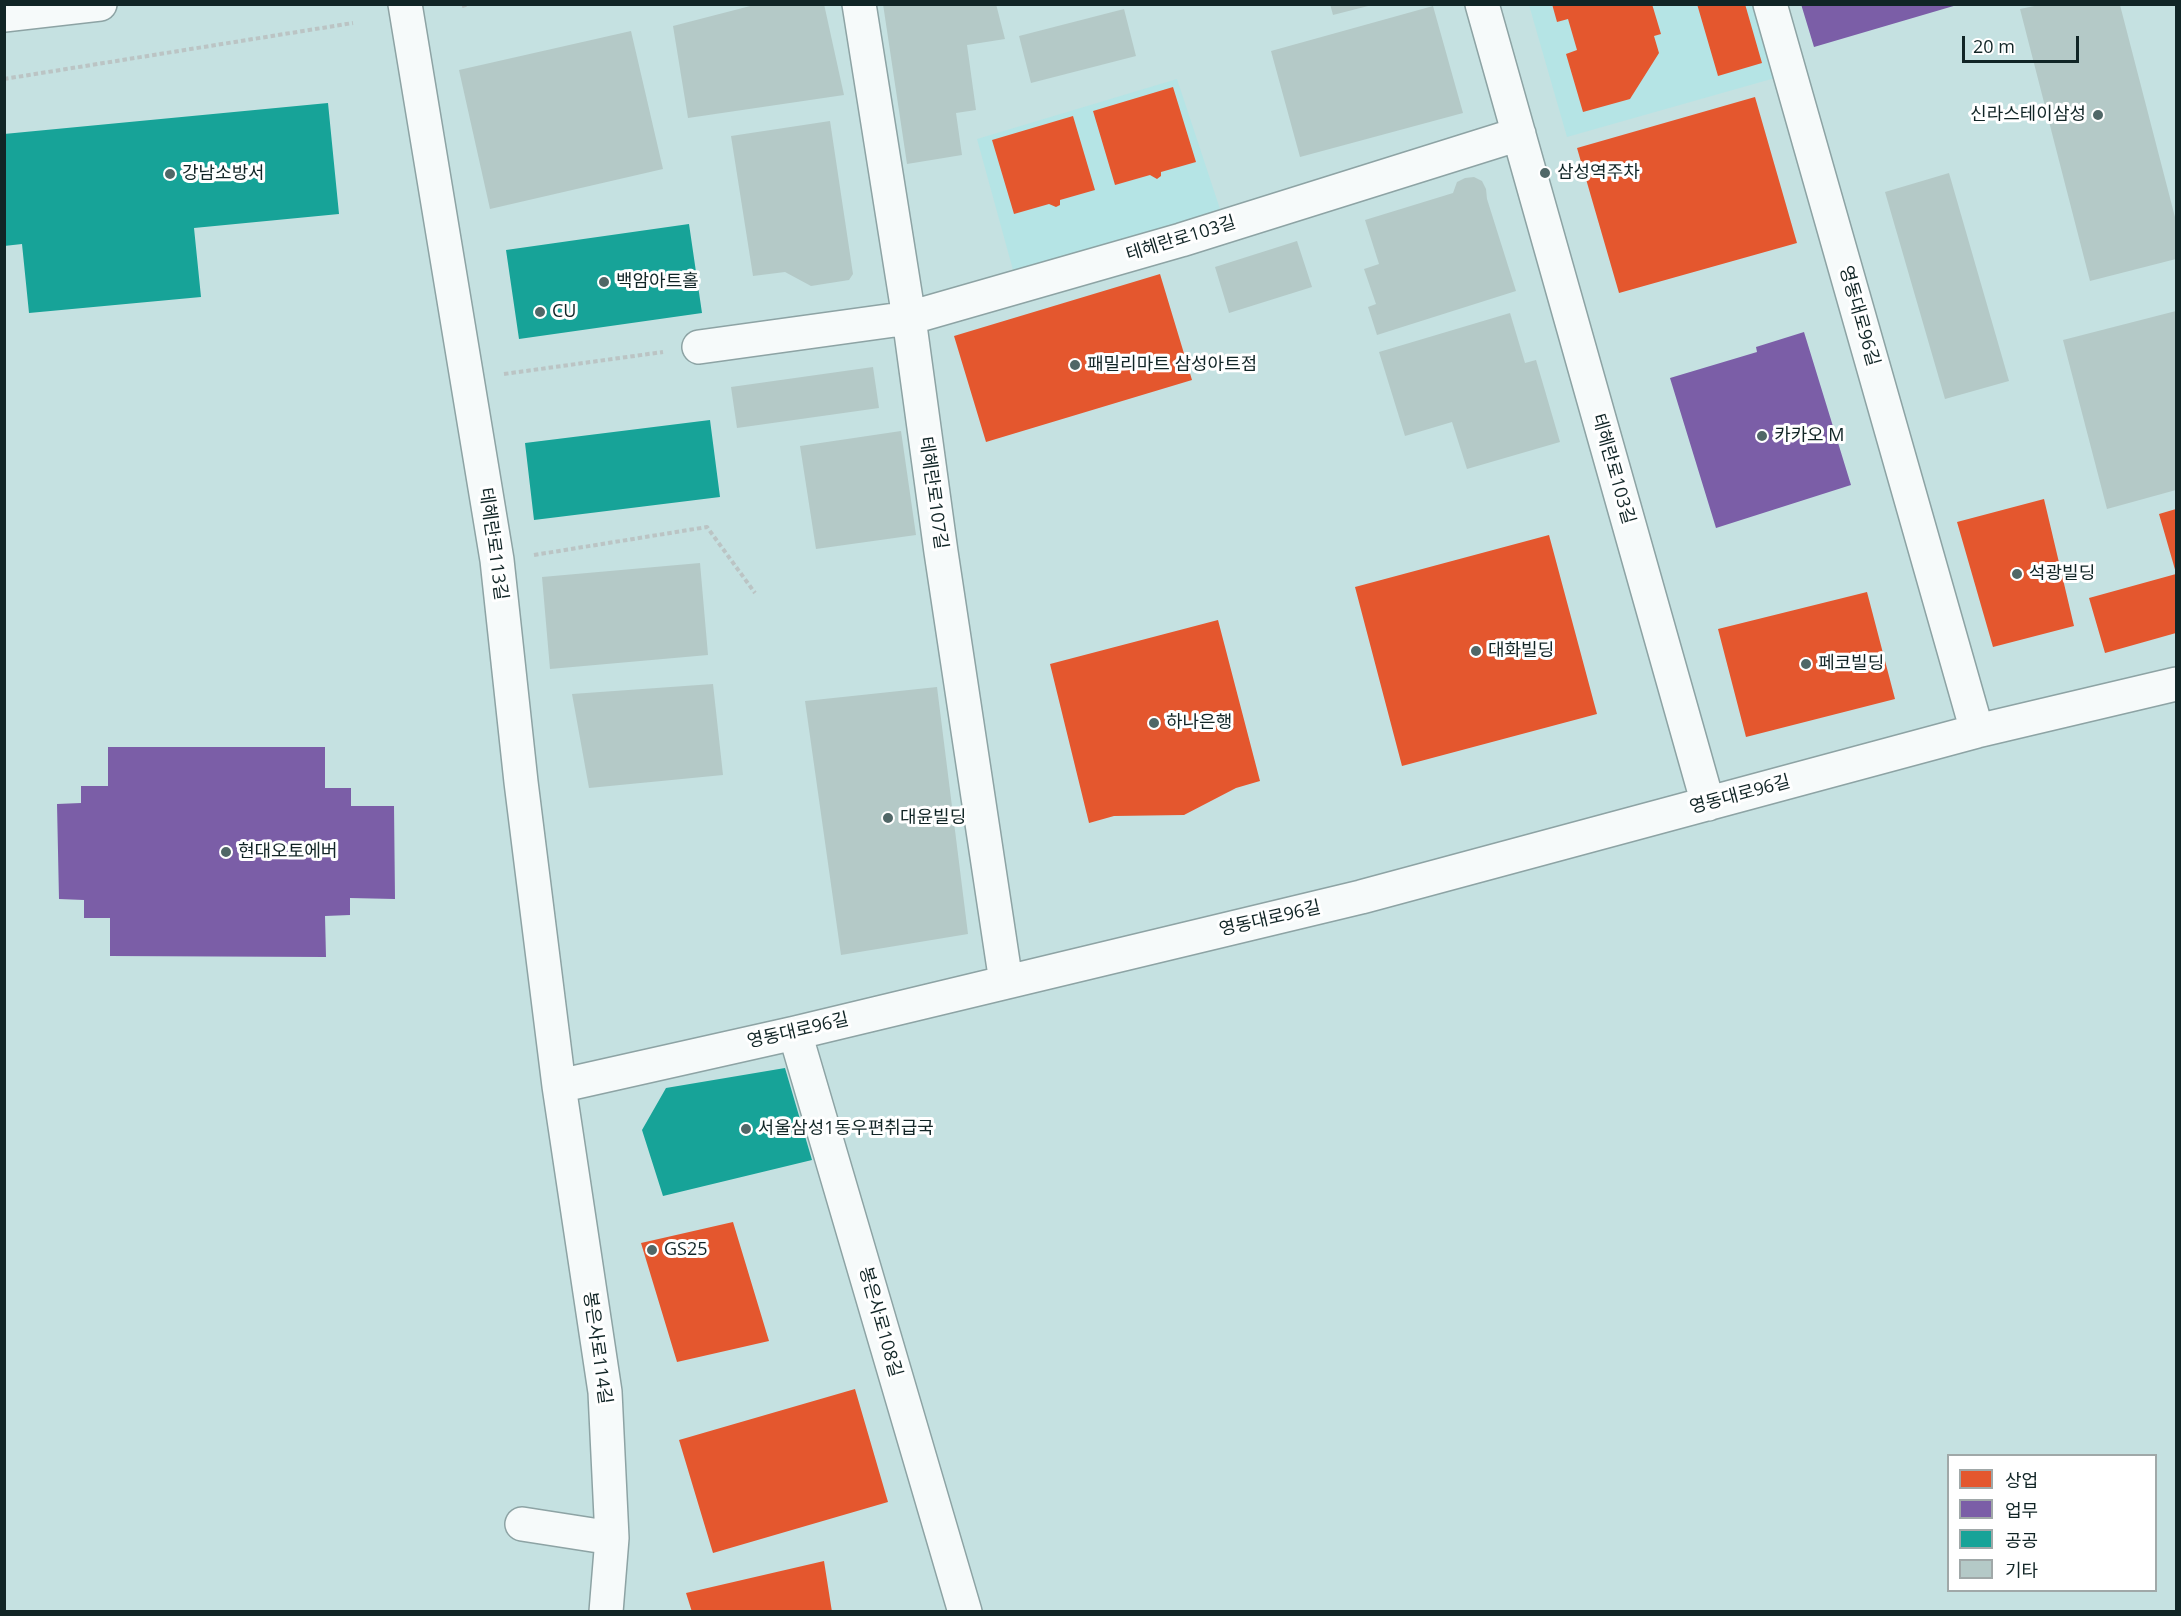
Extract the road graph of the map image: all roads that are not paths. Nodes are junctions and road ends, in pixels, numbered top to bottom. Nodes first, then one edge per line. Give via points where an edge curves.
1 (100, 4) edge
2 (405, 4) edge
3 (859, 4) edge
4 (1482, 4) edge
5 (1770, 4) edge
6 (4, 15) edge
7 (1519, 134) junction
8 (909, 318) junction
9 (699, 348) road end
10 (2176, 684) edge
11 (1977, 731) junction
12 (1708, 804) junction
13 (1006, 982) junction
14 (795, 1033) junction
15 (559, 1086) junction
16 (522, 1524) dead end
17 (612, 1538) junction
18 (606, 1611) edge
19 (966, 1611) edge

1 - 6 street
2 - 15 street, 테헤란로113길 via 497,560 520,782
3 - 8 street, 테헤란로107길
4 - 7 street, 테헤란로103길
5 - 11 street, 영동대로96길
7 - 8 street, 테헤란로103길 via 1181,240
7 - 12 street, 테헤란로103길
8 - 9 street, 테헤란로103길
8 - 13 street, 테헤란로107길
10 - 11 street, 영동대로96길
11 - 12 street, 영동대로96길
12 - 13 street, 영동대로96길 via 1360,897
13 - 14 street, 영동대로96길
14 - 15 street, 영동대로96길
14 - 19 street, 봉은사로108길
15 - 17 street, 봉은사로114길 via 604,1392
16 - 17 street
17 - 18 street, 봉은사로114길

